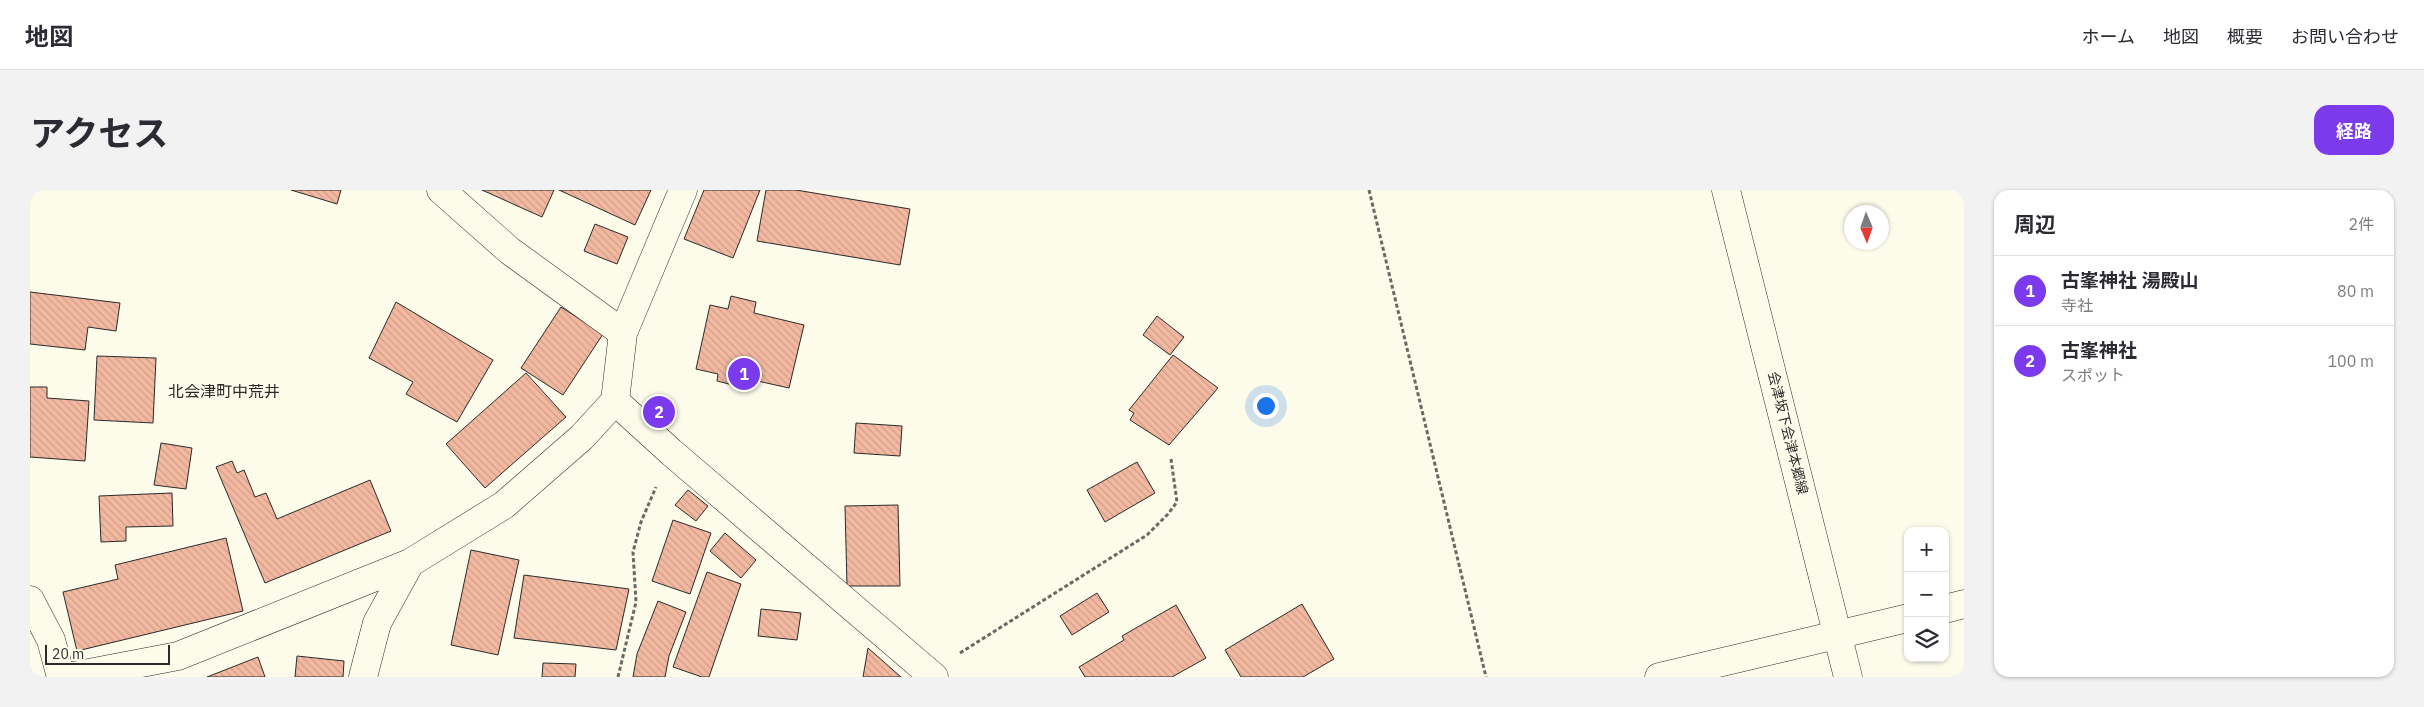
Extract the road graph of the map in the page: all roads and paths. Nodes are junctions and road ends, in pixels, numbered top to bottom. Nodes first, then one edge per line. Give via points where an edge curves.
1 (441, 190) edge
2 (683, 190) edge
3 (1369, 190) edge
4 (1726, 190) edge
5 (623, 333) junction
6 (615, 401) junction
7 (671, 452) junction
8 (1171, 459) dead end
9 (410, 563) junction
10 (30, 600) edge
11 (1964, 604) edge
12 (1949, 608) edge
13 (1904, 619) edge
14 (1839, 636) junction
15 (932, 675) edge
16 (61, 677) edge
17 (68, 677) edge
18 (363, 677) edge
19 (618, 677) edge
20 (1486, 677) edge
21 (1659, 677) edge
22 (1848, 677) edge

1 - 5 street via 510,251
2 - 5 street
3 - 20 path
4 - 14 street, 会津坂下会津本郷線
5 - 6 street
6 - 7 street
6 - 9 street via 582,437 504,505
7 - 15 street
7 - 19 path via 641,522 633,552 636,602
8 - 15 path via 1177,502 1146,535
9 - 17 street via 178,656
9 - 18 street via 377,623
10 - 16 street via 51,640
11 - 12 street
13 - 14 street
14 - 21 street
14 - 22 street, 会津坂下会津本郷線

